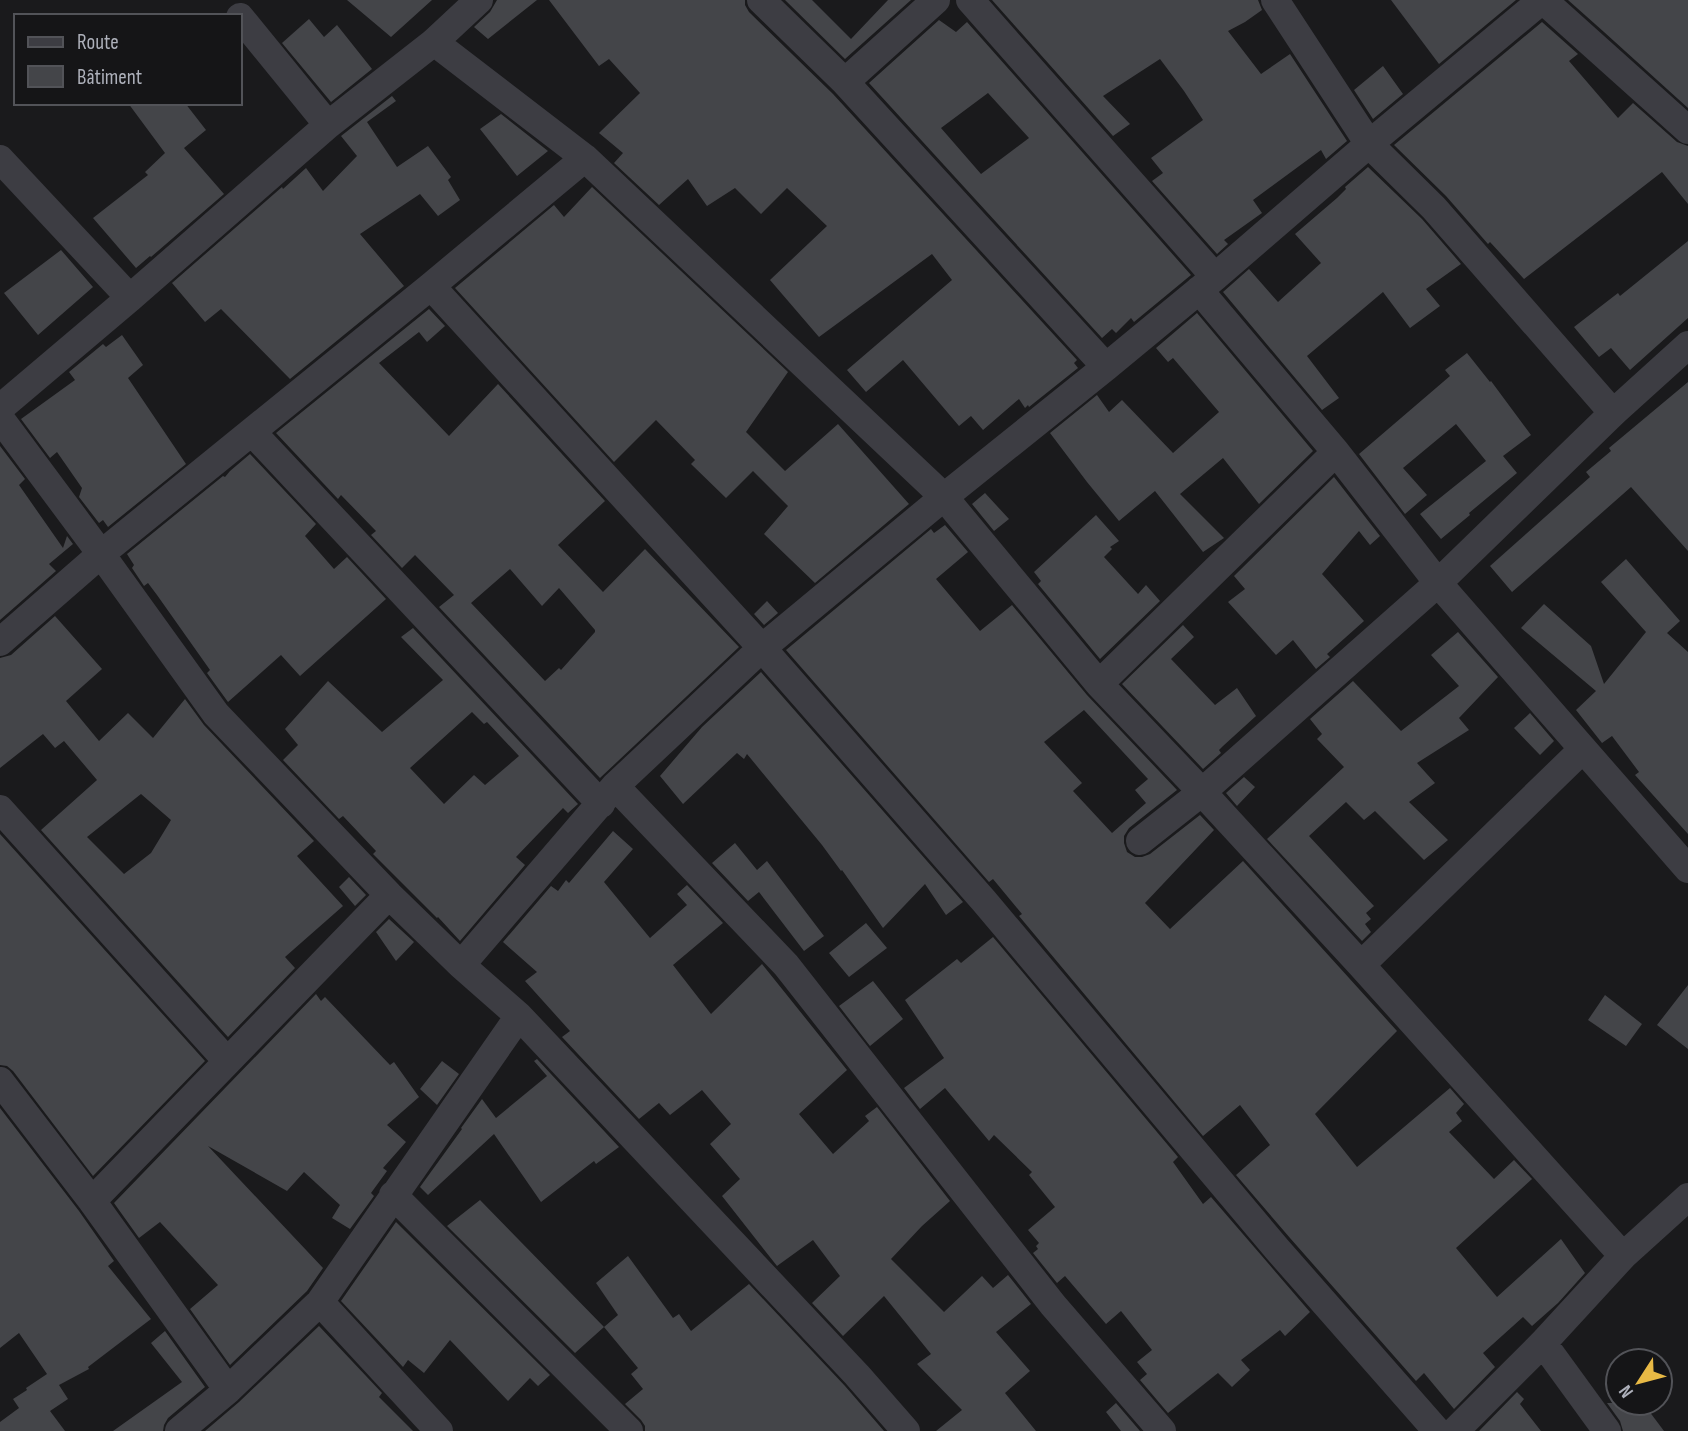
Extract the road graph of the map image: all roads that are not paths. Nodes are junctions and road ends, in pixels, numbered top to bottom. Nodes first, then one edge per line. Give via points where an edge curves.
1 (226, 0) edge
2 (478, 0) edge
3 (761, 0) edge
4 (936, 0) edge
5 (970, 0) edge
6 (1275, 0) edge
7 (1543, 0) edge
8 (237, 14) edge
9 (242, 20) edge
10 (433, 42) junction
11 (845, 82) junction
12 (328, 125) junction
13 (1688, 130) edge
14 (1369, 144) junction
15 (585, 158) junction
16 (0, 159) edge
17 (1207, 284) junction
18 (431, 286) junction
19 (130, 298) junction
20 (1688, 345) edge
21 (1106, 367) junction
22 (0, 408) edge
23 (1613, 413) junction
24 (0, 418) edge
25 (251, 432) junction
26 (1336, 453) junction
27 (944, 497) junction
28 (101, 554) junction
29 (1438, 583) junction
30 (0, 642) edge
31 (762, 648) junction
32 (1099, 684) junction
33 (1583, 750) junction
34 (1202, 792) junction
35 (608, 795) junction
36 (0, 809) edge
37 (1140, 841) dead end
38 (1688, 869) edge
39 (389, 894) junction
40 (461, 965) junction
41 (1361, 965) junction
42 (519, 1016) junction
43 (227, 1061) junction
44 (0, 1081) edge
45 (393, 1195) junction
46 (1688, 1196) edge
47 (92, 1201) junction
48 (1623, 1256) junction
49 (320, 1302) junction
50 (1544, 1343) junction
51 (228, 1390) junction
52 (179, 1431) edge
53 (439, 1431) edge
54 (629, 1431) edge
55 (906, 1431) edge
56 (1161, 1431) edge
57 (1437, 1431) edge
58 (1455, 1431) edge
59 (1607, 1431) edge

1 - 8 street
2 - 10 street
3 - 11 street
4 - 11 street
5 - 17 street
6 - 14 street
7 - 13 street
7 - 14 street
9 - 12 street
10 - 12 street
10 - 15 street
11 - 21 street
12 - 19 street
14 - 17 street
14 - 23 street via 1434,208
15 - 18 street
15 - 27 street
16 - 19 street
17 - 21 street
17 - 26 street
18 - 25 street
18 - 31 street
19 - 22 street
20 - 23 street
21 - 27 street
23 - 29 street
24 - 28 street
25 - 28 street
25 - 35 street
26 - 29 street
26 - 32 street
27 - 31 street
27 - 32 street
28 - 30 street
28 - 39 street via 216,714
29 - 33 street
29 - 34 street
31 - 35 street
31 - 57 street
32 - 34 street
33 - 38 street
33 - 41 street
34 - 37 street
34 - 41 street
35 - 40 street
35 - 56 street via 786,965 1053,1305
36 - 43 street
39 - 40 street
39 - 43 street
40 - 42 street
41 - 48 street
42 - 45 street
42 - 55 street
43 - 47 street
44 - 47 street
45 - 49 street
45 - 54 street
46 - 48 street
47 - 51 street
48 - 50 street
49 - 51 street
49 - 53 street
50 - 58 street
50 - 59 street
51 - 52 street

